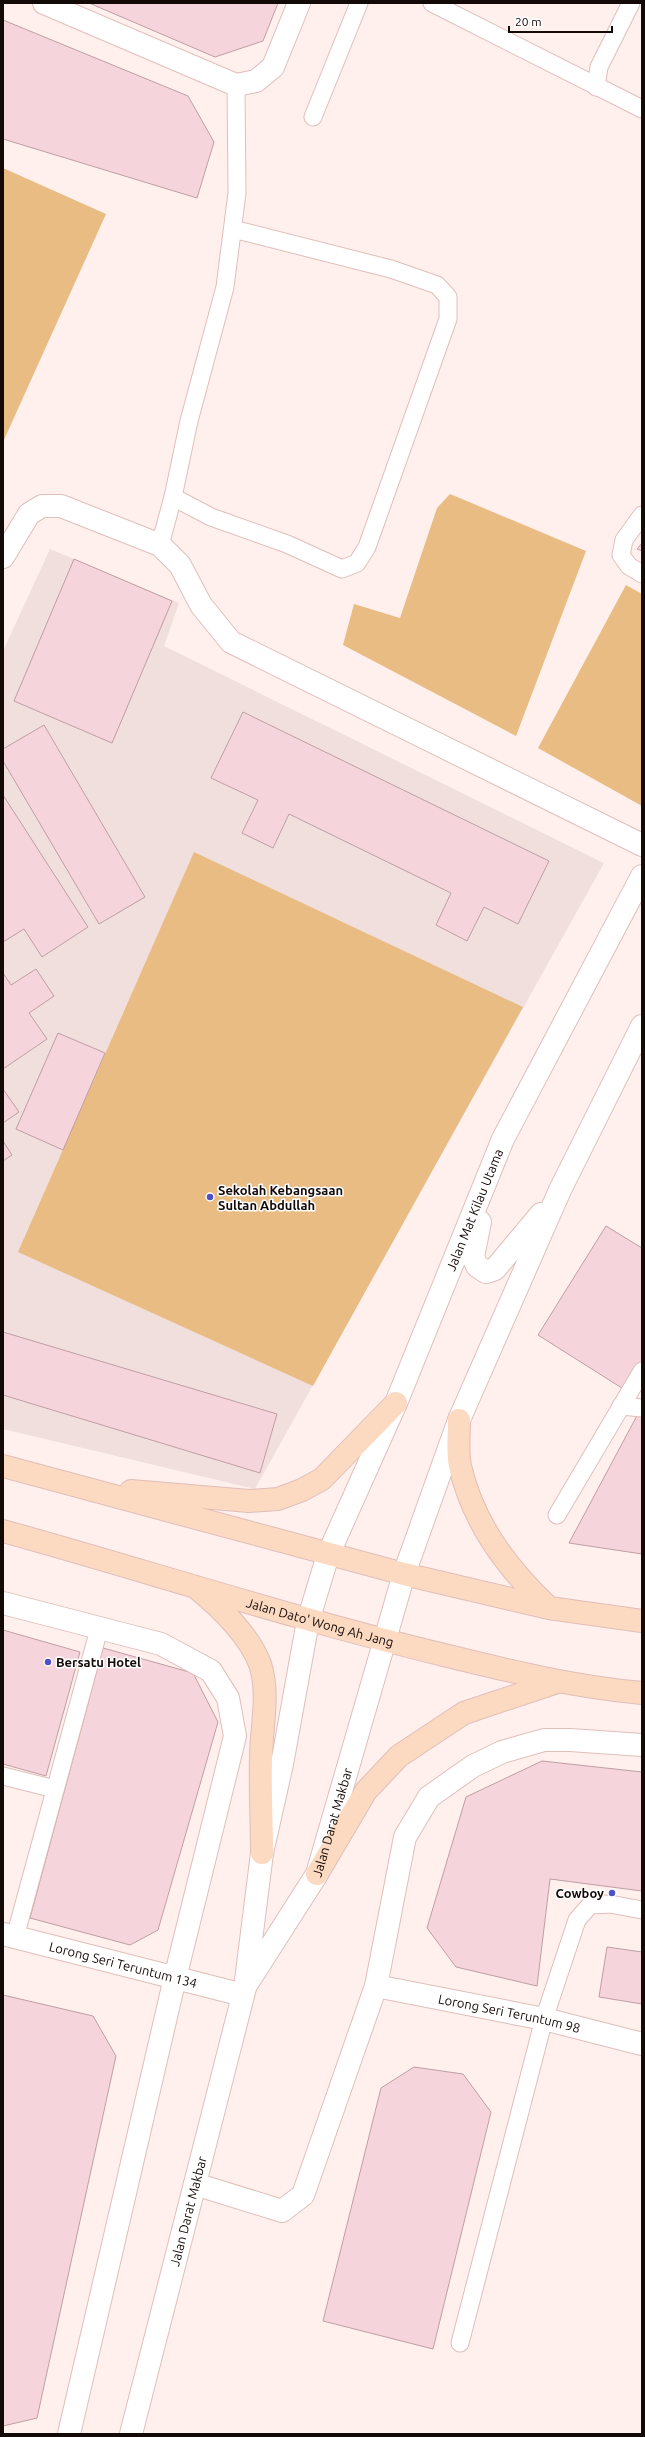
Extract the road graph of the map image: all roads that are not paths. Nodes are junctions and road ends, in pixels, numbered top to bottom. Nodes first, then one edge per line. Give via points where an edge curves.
1 (44, 3) edge
2 (299, 3) edge
3 (359, 3) edge
4 (432, 3) edge
5 (631, 3) edge
6 (236, 85) junction
7 (596, 87) junction
8 (642, 109) edge
9 (313, 117) dead end
10 (233, 229) junction
11 (173, 497) junction
12 (642, 515) edge
13 (160, 545) junction
14 (3, 557) edge
15 (642, 574) edge
16 (642, 845) edge
17 (642, 876) edge
18 (642, 1026) edge
19 (495, 1158) junction
20 (560, 1190) junction
21 (642, 1371) edge
22 (396, 1404) junction
23 (621, 1406) junction
24 (642, 1408) edge
25 (459, 1420) junction
26 (3, 1466) edge
27 (72, 1486) junction
28 (557, 1515) dead end
29 (3, 1531) edge
30 (328, 1555) junction
31 (404, 1574) junction
32 (193, 1585) junction
33 (3, 1603) edge
34 (549, 1608) junction
35 (308, 1621) junction
36 (642, 1621) edge
37 (99, 1629) junction
38 (383, 1640) junction
39 (557, 1682) junction
40 (642, 1693) edge
41 (642, 1745) edge
42 (3, 1776) edge
43 (55, 1789) junction
44 (262, 1853) junction
45 (317, 1874) junction
46 (642, 1910) edge
47 (9, 1936) edge
48 (176, 1978) junction
49 (376, 1986) junction
50 (244, 1991) junction
51 (544, 2019) junction
52 (642, 2044) edge
53 (195, 2184) junction
54 (460, 2343) dead end
55 (69, 2434) edge
56 (131, 2434) edge

1 - 6 street
2 - 6 street via 273,67 256,81
3 - 9 lane
4 - 7 lane
5 - 7 lane via 600,67
6 - 10 lane via 237,193
7 - 8 lane
10 - 11 lane via 226,287 189,421
10 - 11 lane via 391,269 437,286 448,297 448,319 367,548 357,563 342,569 287,544 211,518
11 - 13 lane
12 - 15 lane via 624,540 621,554 629,566
13 - 14 street via 61,506 42,506 29,514
13 - 16 street via 180,565 201,605 231,642
17 - 19 street, Jalan Mat Kilau Utama via 503,1138
18 - 20 street
19 - 20 street via 475,1242 474,1257 477,1266 486,1272 495,1268
19 - 22 street, Jalan Mat Kilau Utama
20 - 25 street
21 - 23 lane
22 - 27 main road via 322,1479 278,1499 249,1501
22 - 30 street, Jalan Mat Kilau Utama
23 - 24 lane
23 - 28 lane
25 - 31 street
25 - 34 main road via 460,1465 474,1506 493,1545 519,1579
26 - 27 main road
27 - 30 main road
29 - 32 main road, Jalan Dato' Wong Ah Jang
30 - 31 main road
30 - 35 street, Jalan Mat Kilau Utama
31 - 34 main road
31 - 38 street, Jalan Darat Makbar
32 - 35 main road, Jalan Dato' Wong Ah Jang
32 - 44 main road via 220,1607 242,1634 260,1664 265,1703 261,1757
33 - 37 street
34 - 36 main road
35 - 38 main road, Jalan Dato' Wong Ah Jang
35 - 44 street, Jalan Darat Makbar via 282,1764
37 - 43 lane
37 - 48 street via 162,1644 210,1671 228,1698 235,1736
38 - 39 main road, Jalan Dato' Wong Ah Jang
38 - 45 street, Jalan Darat Makbar
39 - 40 main road, Jalan Dato' Wong Ah Jang
39 - 45 main road via 464,1712 399,1756 366,1791
41 - 49 street via 544,1740 502,1752 473,1766 429,1797 405,1837
42 - 43 lane
43 - 47 lane
44 - 50 street, Jalan Darat Makbar
45 - 50 street, Jalan Darat Makbar
46 - 51 lane via 610,1904 590,1905 577,1920
47 - 48 street, Lorong Seri Teruntum 134
48 - 50 street, Lorong Seri Teruntum 134
48 - 55 street
49 - 51 street, Lorong Seri Teruntum 98
49 - 53 street via 303,2195 282,2211
50 - 53 street, Jalan Darat Makbar
51 - 52 street, Lorong Seri Teruntum 98
51 - 54 lane
53 - 56 street, Jalan Darat Makbar

